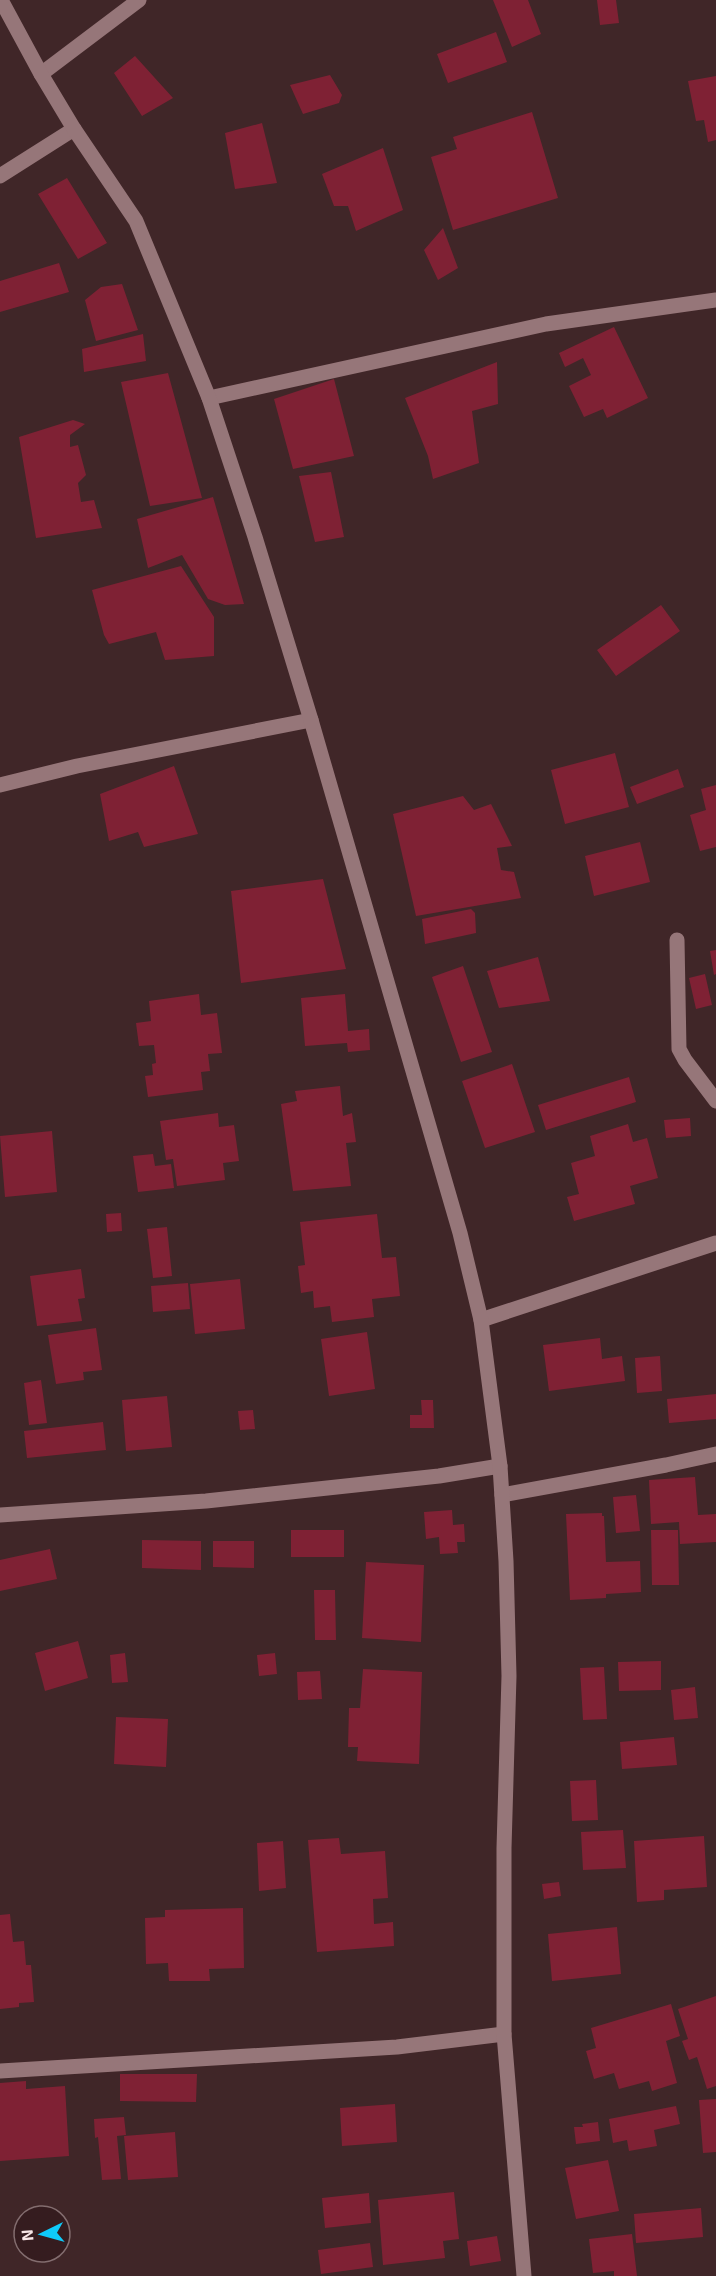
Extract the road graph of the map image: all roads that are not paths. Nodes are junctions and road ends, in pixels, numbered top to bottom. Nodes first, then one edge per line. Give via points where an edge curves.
1 (1, 0) edge
2 (139, 0) edge
3 (41, 74) junction
4 (74, 129) junction
5 (0, 176) edge
6 (716, 300) edge
7 (209, 398) junction
8 (311, 720) junction
9 (0, 785) edge
10 (677, 940) dead end
11 (716, 1101) edge
12 (716, 1243) edge
13 (481, 1320) junction
14 (716, 1454) edge
15 (500, 1466) junction
16 (502, 1495) junction
17 (0, 1515) edge
18 (504, 2034) junction
19 (0, 2071) edge
20 (524, 2276) edge

1 - 3 street
2 - 3 street
3 - 4 street
4 - 5 street
4 - 7 street via 136,221
6 - 7 street via 546,324
7 - 8 street
8 - 9 street
8 - 13 street via 460,1233
10 - 11 street via 680,1049
12 - 13 street
13 - 15 street
14 - 16 street
15 - 16 street
15 - 17 street via 206,1501
16 - 18 street via 509,1676
18 - 19 street via 397,2047
18 - 20 street

